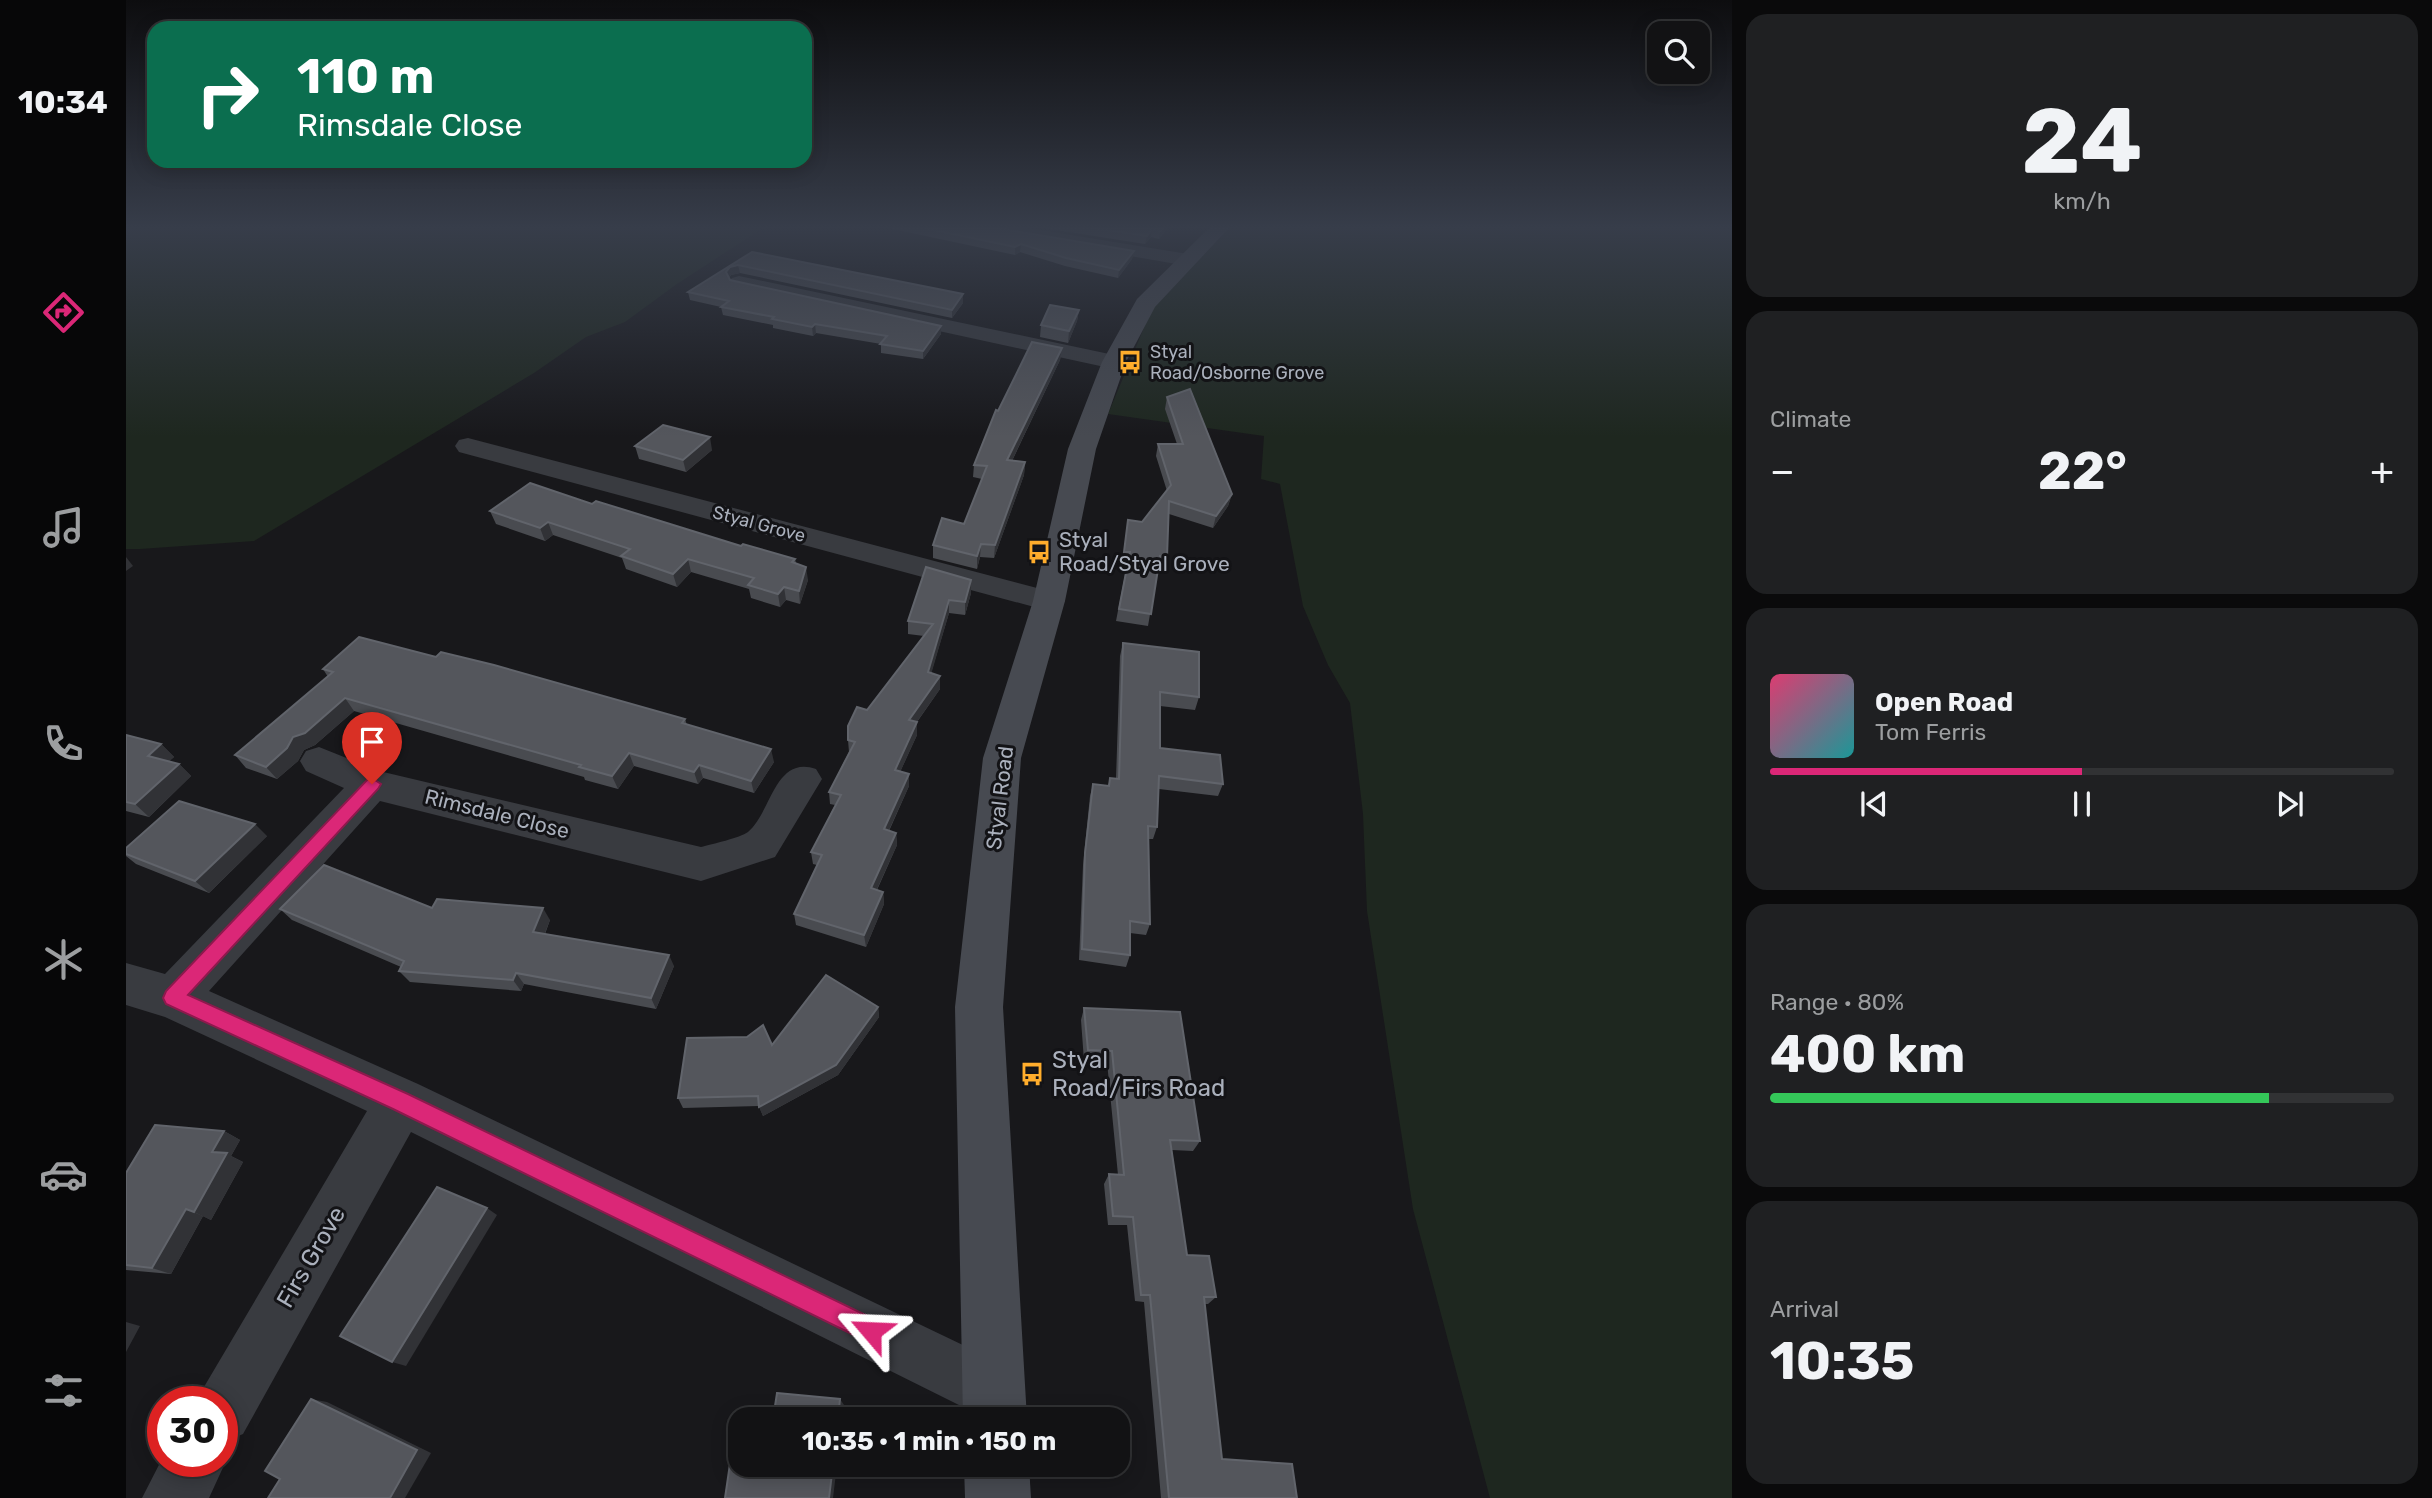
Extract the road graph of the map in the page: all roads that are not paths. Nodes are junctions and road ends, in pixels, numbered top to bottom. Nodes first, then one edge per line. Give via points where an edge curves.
1 (814, 298) edge
2 (1151, 298) edge
3 (1114, 362) junction
4 (468, 446) dead end
5 (1049, 601) junction
6 (319, 761) dead end
7 (803, 779) dead end
8 (372, 784) junction
9 (149, 991) edge
10 (401, 1101) junction
11 (237, 1386) edge
12 (995, 1405) edge
13 (186, 1477) edge
14 (997, 1477) edge
15 (174, 1498) edge
16 (998, 1498) edge

1 - 3 street
2 - 3 main road, Styal Road
3 - 5 main road, Styal Road via 1082,449
4 - 5 street, Styal Grove
5 - 12 main road, Styal Road via 1002,758 979,1007
6 - 8 street, Rimsdale Close
7 - 8 street, Rimsdale Close via 767,859 701,864
8 - 9 street
9 - 10 street
10 - 11 street, Firs Grove
10 - 12 street
13 - 15 street
14 - 16 main road

